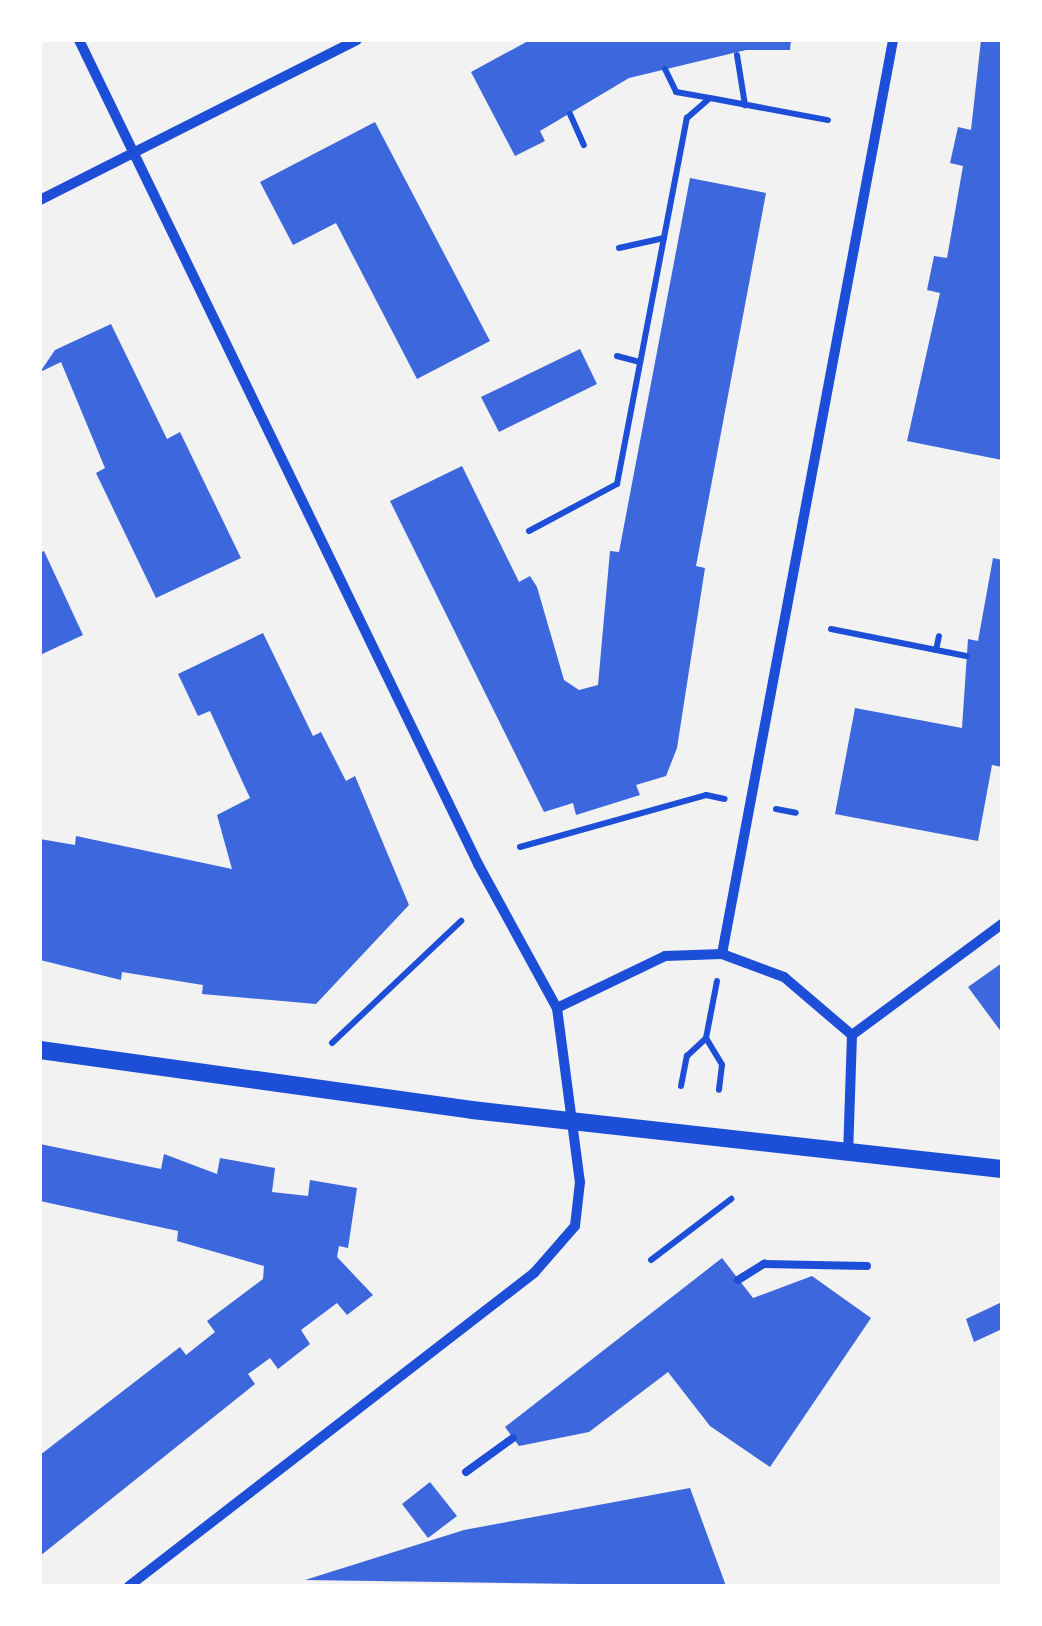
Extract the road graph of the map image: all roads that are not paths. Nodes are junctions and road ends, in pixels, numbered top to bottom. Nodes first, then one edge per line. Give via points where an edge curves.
1 (79, 40) edge
2 (357, 40) edge
3 (893, 40) edge
4 (136, 156) junction
5 (40, 200) edge
6 (1002, 924) edge
7 (722, 954) junction
8 (557, 1008) junction
9 (852, 1034) junction
10 (40, 1050) edge
11 (576, 1122) junction
12 (848, 1154) junction
13 (1002, 1169) edge
14 (868, 1266) dead end
15 (738, 1280) dead end
16 (514, 1438) dead end
17 (466, 1472) dead end
18 (129, 1586) edge

1 - 4 street
2 - 4 street
3 - 7 street
4 - 5 street
4 - 8 street via 478,864
6 - 9 street
7 - 8 street via 644,962
7 - 9 street via 784,977
8 - 11 street
9 - 12 street
10 - 11 street
11 - 12 street
11 - 18 street via 574,1226 556,1252
12 - 13 street
14 - 15 lane via 764,1264
16 - 17 lane

